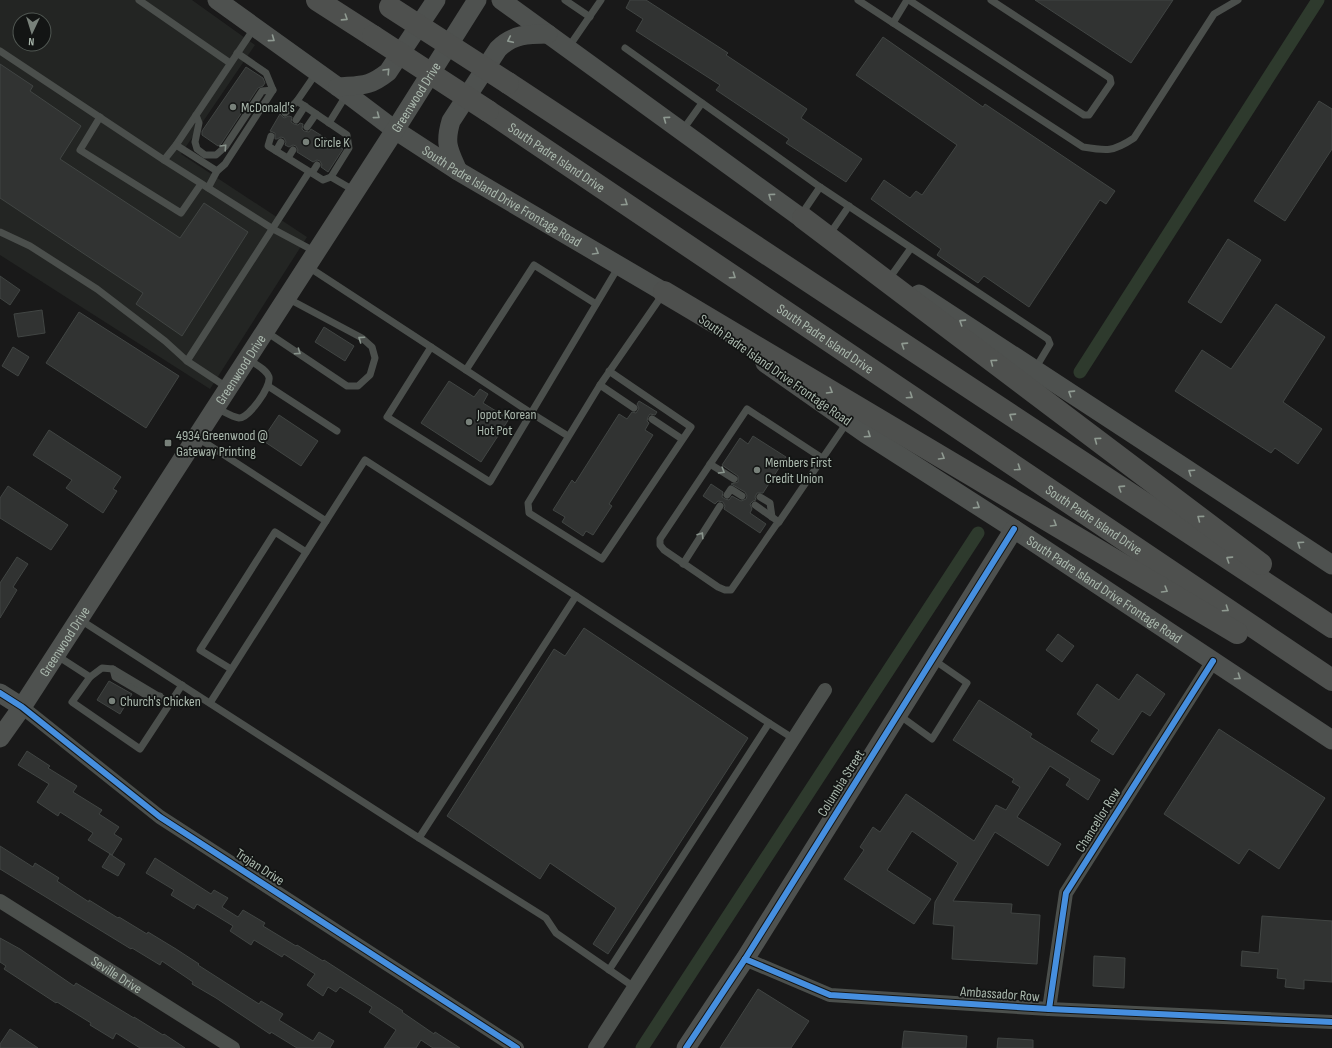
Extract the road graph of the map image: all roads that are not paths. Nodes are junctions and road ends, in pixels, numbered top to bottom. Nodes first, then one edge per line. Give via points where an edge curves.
1 (139, 0) edge
2 (217, 0) edge
3 (317, 0) edge
4 (436, 0) edge
5 (477, 0) edge
6 (501, 0) edge
7 (565, 0) edge
8 (601, 0) edge
9 (858, 0) edge
10 (908, 0) edge
11 (991, 0) edge
12 (1238, 0) edge
13 (385, 4) edge
14 (590, 17) junction
15 (893, 23) junction
16 (255, 27) junction
17 (548, 34) junction
18 (568, 48) junction
19 (625, 48) dead end
20 (0, 51) edge
21 (237, 53) junction
22 (230, 63) junction
23 (317, 72) junction
24 (273, 90) junction
25 (343, 90) junction
26 (298, 101) junction
27 (702, 103) junction
28 (305, 106) junction
29 (285, 113) dead end
30 (316, 114) junction
31 (196, 115) junction
32 (100, 117) junction
33 (296, 120) dead end
34 (329, 123) junction
35 (307, 127) dead end
36 (395, 130) junction
37 (682, 131) junction
38 (271, 136) dead end
39 (281, 142) dead end
40 (176, 145) junction
41 (294, 150) dead end
42 (276, 151) junction
43 (288, 158) junction
44 (164, 160) junction
45 (317, 165) dead end
46 (458, 171) junction
47 (218, 172) junction
48 (310, 173) junction
49 (331, 177) junction
50 (201, 184) junction
51 (820, 187) junction
52 (208, 188) junction
53 (356, 191) junction
54 (849, 206) junction
55 (801, 218) junction
56 (272, 229) junction
57 (0, 232) edge
58 (829, 235) junction
59 (911, 248) junction
60 (312, 259) junction
61 (619, 265) junction
62 (891, 276) junction
63 (664, 292) junction
64 (286, 298) junction
65 (596, 304) junction
66 (265, 330) junction
67 (431, 346) junction
68 (247, 359) junction
69 (187, 361) junction
70 (466, 370) junction
71 (1035, 370) junction
72 (609, 372) junction
73 (600, 385) junction
74 (268, 386) junction
75 (228, 388) junction
76 (216, 408) junction
77 (634, 408) dead end
78 (531, 413) junction
79 (652, 419) dead end
80 (848, 421) junction
81 (336, 431) dead end
82 (568, 436) junction
83 (197, 437) junction
84 (682, 439) junction
85 (822, 458) junction
86 (710, 464) junction
87 (734, 479) dead end
88 (727, 495) dead end
89 (742, 496) dead end
90 (760, 497) dead end
91 (755, 505) dead end
92 (720, 506) dead end
93 (772, 517) junction
94 (326, 521) junction
95 (778, 522) junction
96 (1014, 529) junction
97 (306, 552) junction
98 (683, 564) junction
99 (1332, 565) edge
100 (576, 596) junction
101 (1332, 618) edge
102 (79, 619) junction
103 (1332, 627) edge
104 (56, 655) junction
105 (933, 659) junction
106 (1213, 661) junction
107 (231, 669) junction
108 (90, 677) junction
109 (1332, 680) edge
110 (182, 685) junction
111 (1332, 689) edge
112 (825, 690) dead end
113 (0, 693) edge
114 (170, 703) junction
115 (210, 703) junction
116 (22, 707) junction
117 (898, 714) junction
118 (769, 723) junction
119 (0, 738) edge
120 (794, 739) junction
121 (1332, 740) edge
122 (419, 838) junction
123 (0, 902) edge
124 (745, 959) junction
125 (609, 970) junction
126 (634, 986) junction
127 (1049, 1009) junction
128 (1332, 1022) edge
129 (233, 1048) edge
130 (517, 1048) edge
131 (595, 1048) edge
132 (686, 1048) edge

1 - 22 lane
2 - 16 main road, South Padre Island Drive Frontage Road
3 -> 109 highway, South Padre Island Drive, bridge via 488,111
25 -> 4 main road via 367,85 388,72
5 - 36 main road, Greenwood Drive
6 - 17 main road
7 - 14 lane
8 - 14 lane
9 - 15 lane
10 - 11 lane via 1084,115 1089,115 1111,83 1110,78
10 - 15 lane
12 - 15 lane via 1214,14 1134,138 1120,147 1104,151 1083,147
103 -> 13 highway, bridge
14 - 18 lane
16 - 21 lane
16 -> 23 main road, South Padre Island Drive Frontage Road
17 - 18 main road
17 -> 46 main road via 518,37 506,41 498,49 451,121 447,134 448,147
37 -> 18 main road
19 - 27 lane
20 - 32 lane
21 - 22 lane
21 - 24 lane via 266,73
22 - 31 lane
23 - 25 main road, South Padre Island Drive Frontage Road
23 - 26 lane
31 -> 24 lane via 199,123 195,142 197,149 206,155 216,155 225,148 262,91
24 - 47 lane
25 - 34 lane
25 -> 36 main road, South Padre Island Drive Frontage Road
26 - 28 lane
26 - 29 lane
27 - 37 lane
27 - 51 lane
28 - 30 lane
28 - 33 lane
30 - 34 lane
30 - 35 lane
31 - 40 lane
32 - 44 lane
32 - 50 lane via 80,150 181,213
34 - 49 lane via 347,135 349,148
36 - 46 main road, South Padre Island Drive Frontage Road
36 - 53 main road, Greenwood Drive
55 -> 37 main road
38 - 42 lane via 268,146
39 - 42 lane
40 - 44 lane
40 - 47 lane
41 - 43 lane
42 - 43 lane
43 - 48 lane
44 - 50 lane
45 - 48 lane
46 -> 61 main road, South Padre Island Drive Frontage Road
47 - 52 lane
48 - 49 lane via 323,180
48 - 56 lane
49 - 53 lane
50 - 52 lane
51 - 54 lane
51 - 55 lane
52 - 56 lane
53 - 60 main road, Greenwood Drive
54 - 58 lane
54 - 59 lane
55 - 58 main road
101 -> 55 highway
56 - 60 lane
56 - 69 lane
57 - 69 lane via 30,246 96,289 165,341
58 - 62 main road
59 - 62 lane
59 - 71 lane via 1048,339 1050,344
60 - 64 main road, Greenwood Drive
60 - 67 lane
61 - 63 main road, South Padre Island Drive Frontage Road
61 - 65 lane
71 -> 62 main road
63 - 72 lane
63 - 80 main road, South Padre Island Drive Frontage Road
63 -> 111 highway
64 - 66 main road, Greenwood Drive
66 -> 64 lane via 347,386 358,386 370,375 375,358 372,347 362,338
65 - 70 lane via 534,265
65 - 78 lane
66 - 68 main road, Greenwood Drive
67 - 70 lane
67 - 78 lane via 387,417 490,482
68 - 74 lane via 266,371 269,378
68 - 75 main road, Greenwood Drive
69 - 75 lane
70 - 78 lane
99 -> 71 main road
72 - 73 lane
72 - 84 lane via 690,427
73 - 77 lane
73 - 82 lane
74 - 76 lane via 250,414 244,417 238,418
74 - 81 lane
75 - 76 main road, Greenwood Drive
76 - 83 main road, Greenwood Drive
78 - 82 lane
79 - 84 lane
80 - 85 lane
80 -> 96 main road, South Padre Island Drive Frontage Road
82 - 84 lane via 528,503 528,513 602,559
83 - 94 lane
83 - 102 main road, Greenwood Drive
85 - 86 lane via 747,409
85 - 95 lane
86 -> 87 lane
86 - 98 lane via 660,539 660,546
88 - 89 lane via 731,489
90 - 93 lane via 770,503
91 - 93 lane
98 -> 92 lane
93 - 95 lane
94 - 97 lane
94 - 100 lane via 366,460
95 - 98 lane via 731,590 718,587
96 - 105 main road, Columbia Street
96 - 106 main road, South Padre Island Drive Frontage Road
97 - 107 lane
97 - 107 lane via 275,532 200,650
100 - 118 lane
100 - 122 lane
102 - 104 main road, Greenwood Drive
102 - 110 lane
104 - 108 lane
104 - 116 main road, Greenwood Drive
105 - 117 main road, Columbia Street
105 - 117 lane via 967,683 932,738
106 -> 121 main road, South Padre Island Drive Frontage Road
106 - 127 street, Chancellor Row via 1066,893
107 - 115 lane
108 - 114 lane via 102,668 113,669
108 - 114 lane via 72,702 140,749
110 - 114 lane
110 - 115 lane
112 - 120 street
113 - 116 main road, Trojan Drive
115 - 122 lane
116 - 119 main road, Greenwood Drive
116 - 130 street, Trojan Drive via 160,817
117 - 124 main road, Columbia Street
118 - 120 lane
118 - 125 lane
120 - 126 street
122 - 125 lane via 546,918 556,933
123 - 129 street, Seville Drive
124 - 127 street, Ambassador Row via 830,995
124 - 132 main road, Columbia Street
125 - 126 lane
126 - 131 street
127 - 128 street, Ambassador Row

